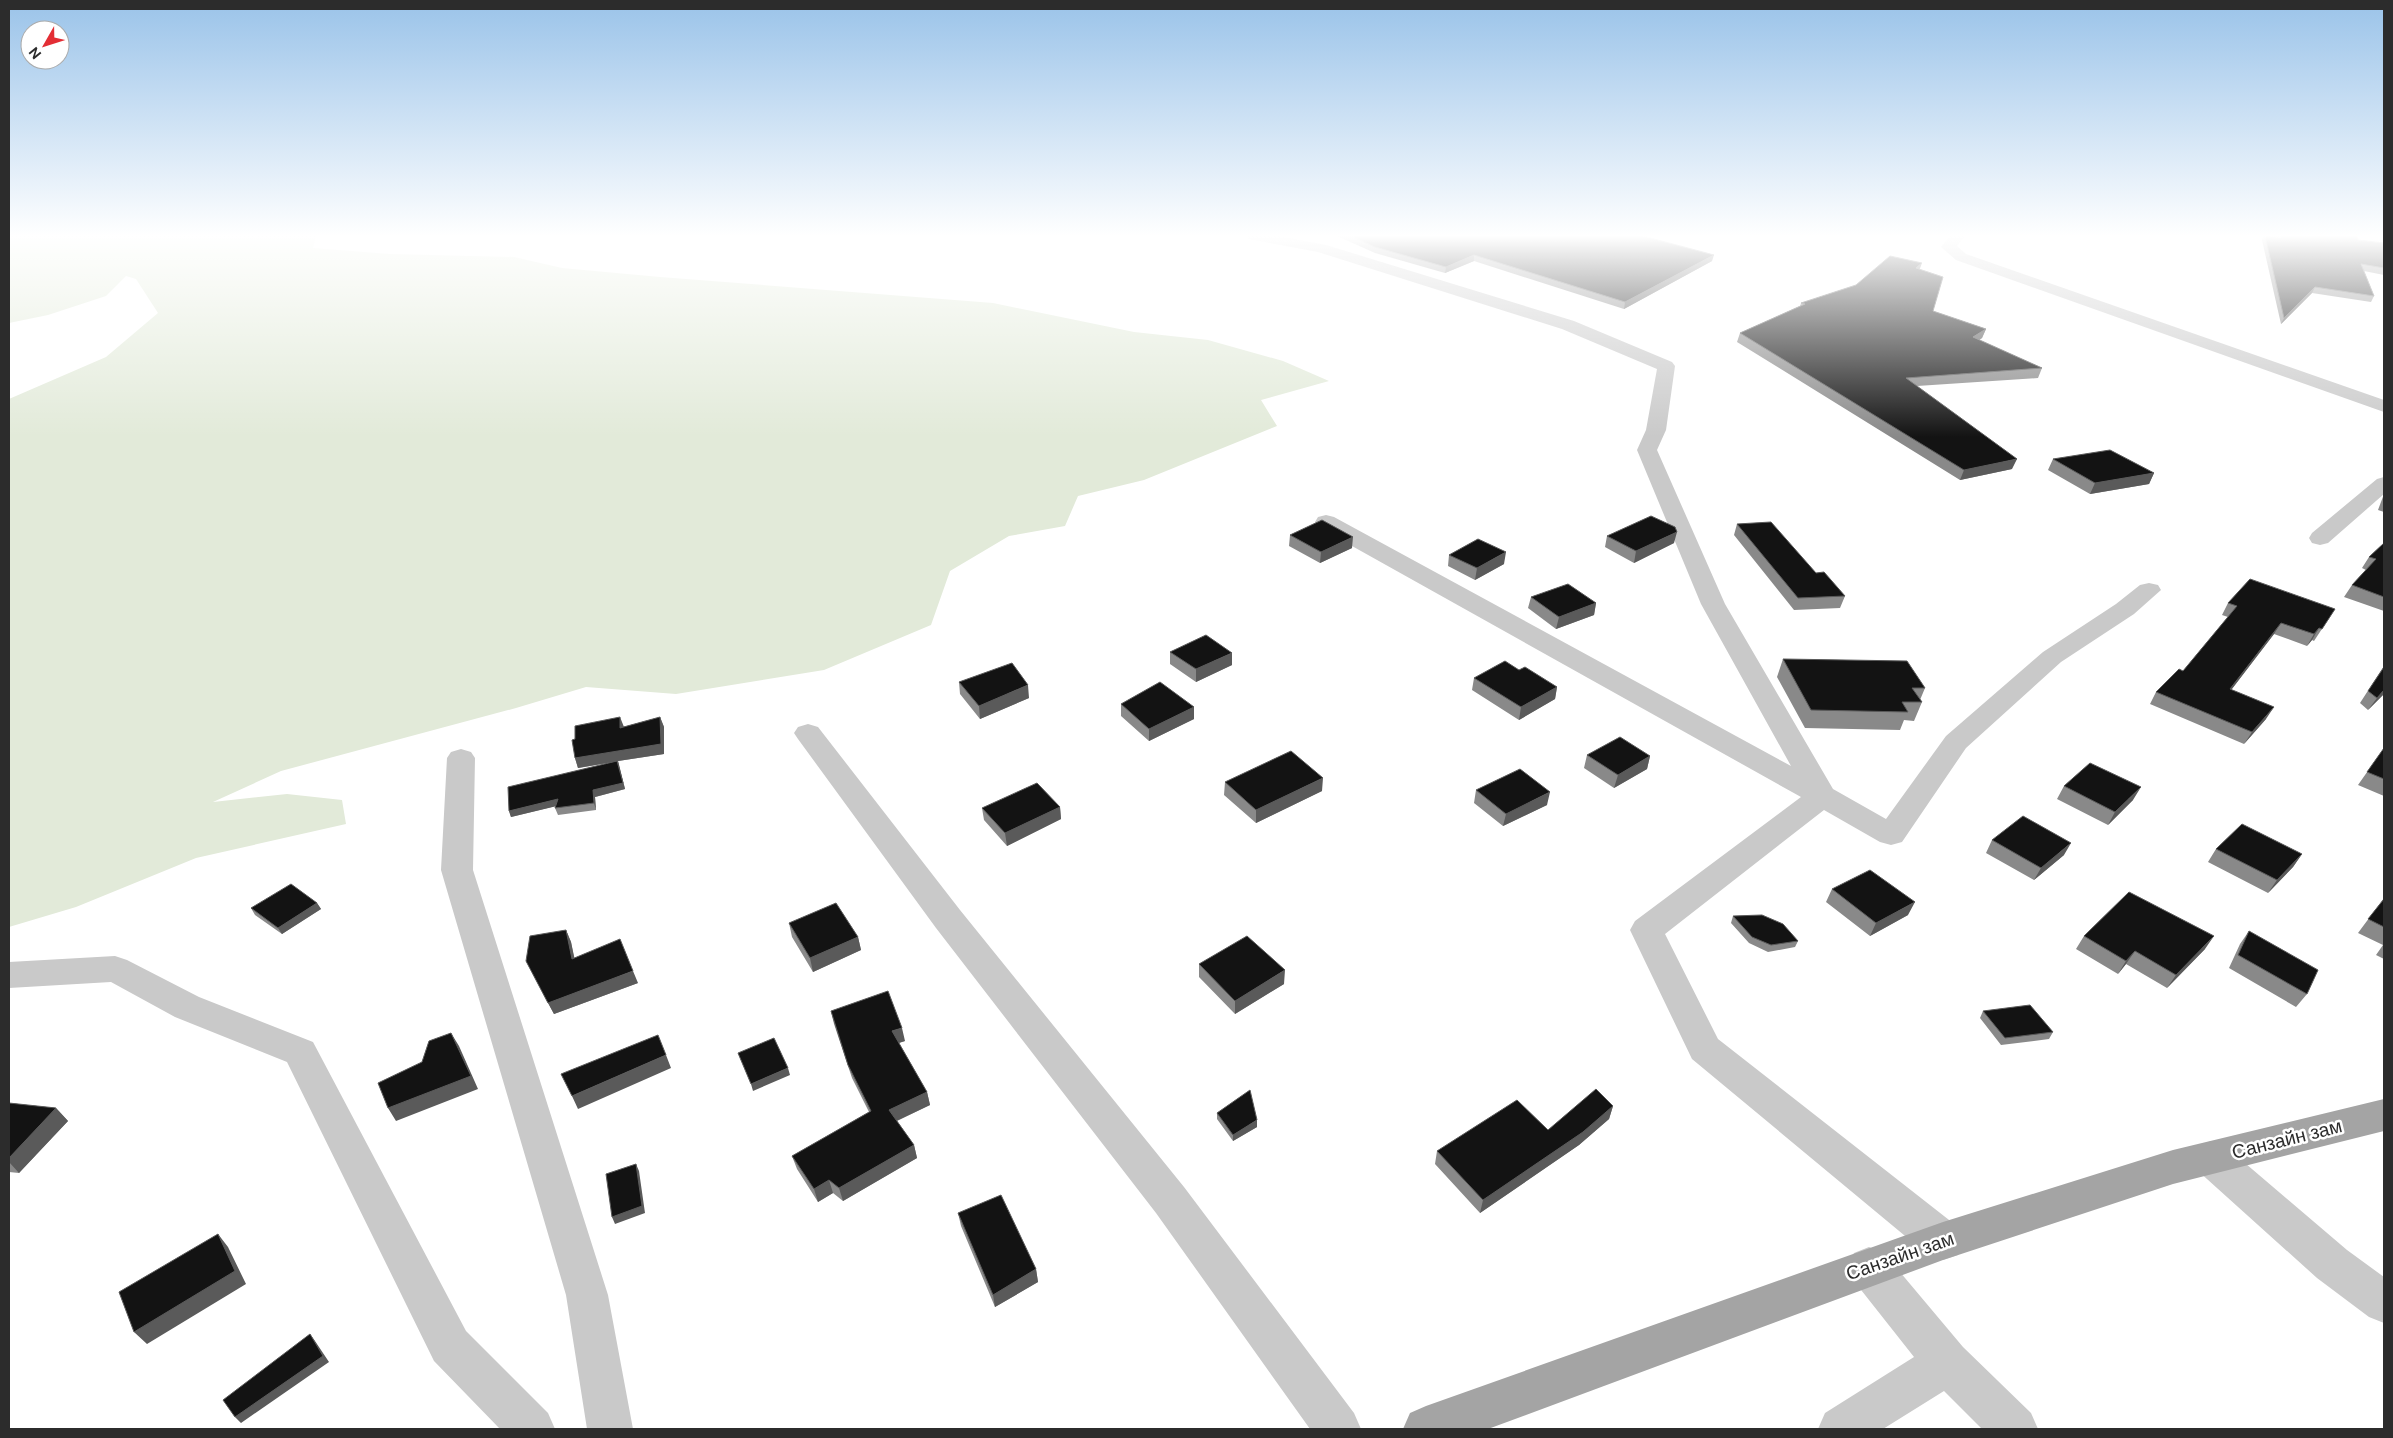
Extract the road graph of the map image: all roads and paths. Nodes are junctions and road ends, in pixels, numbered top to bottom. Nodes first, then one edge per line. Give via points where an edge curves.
1 (1498, 303) edge
2 (2092, 303) edge
3 (2384, 406) edge
4 (2384, 483) edge
5 (1326, 522) edge
6 (2320, 538) dead end
7 (2149, 590) dead end
8 (808, 734) dead end
9 (461, 758) dead end
10 (1822, 796) junction
11 (9, 974) edge
12 (2384, 1115) edge
13 (2211, 1158) junction
14 (1943, 1241) junction
15 (1868, 1267) junction
16 (2384, 1302) edge
17 (1946, 1364) junction
18 (532, 1429) edge
19 (610, 1429) edge
20 (1338, 1429) edge
21 (1426, 1429) edge
22 (1841, 1429) edge
23 (2015, 1429) edge

1 - 10 street via 1568,325 1666,366 1656,430 1647,450 1713,604
2 - 3 street
4 - 6 street
5 - 10 street
7 - 10 street via 2052,657 1956,742 1891,835
8 - 20 street via 948,919 1170,1200
9 - 19 street via 457,870 587,1295
10 - 14 street via 1647,930 1705,1049
11 - 18 street via 115,969 187,1007 300,1052 450,1346
12 - 13 main road, Санзайн зам
13 - 14 main road, Санзайн зам via 2173,1167
13 - 16 street via 2332,1264
14 - 15 main road, Санзайн зам
15 - 17 street
15 - 21 main road, Санзайн зам
17 - 22 street
17 - 23 street

